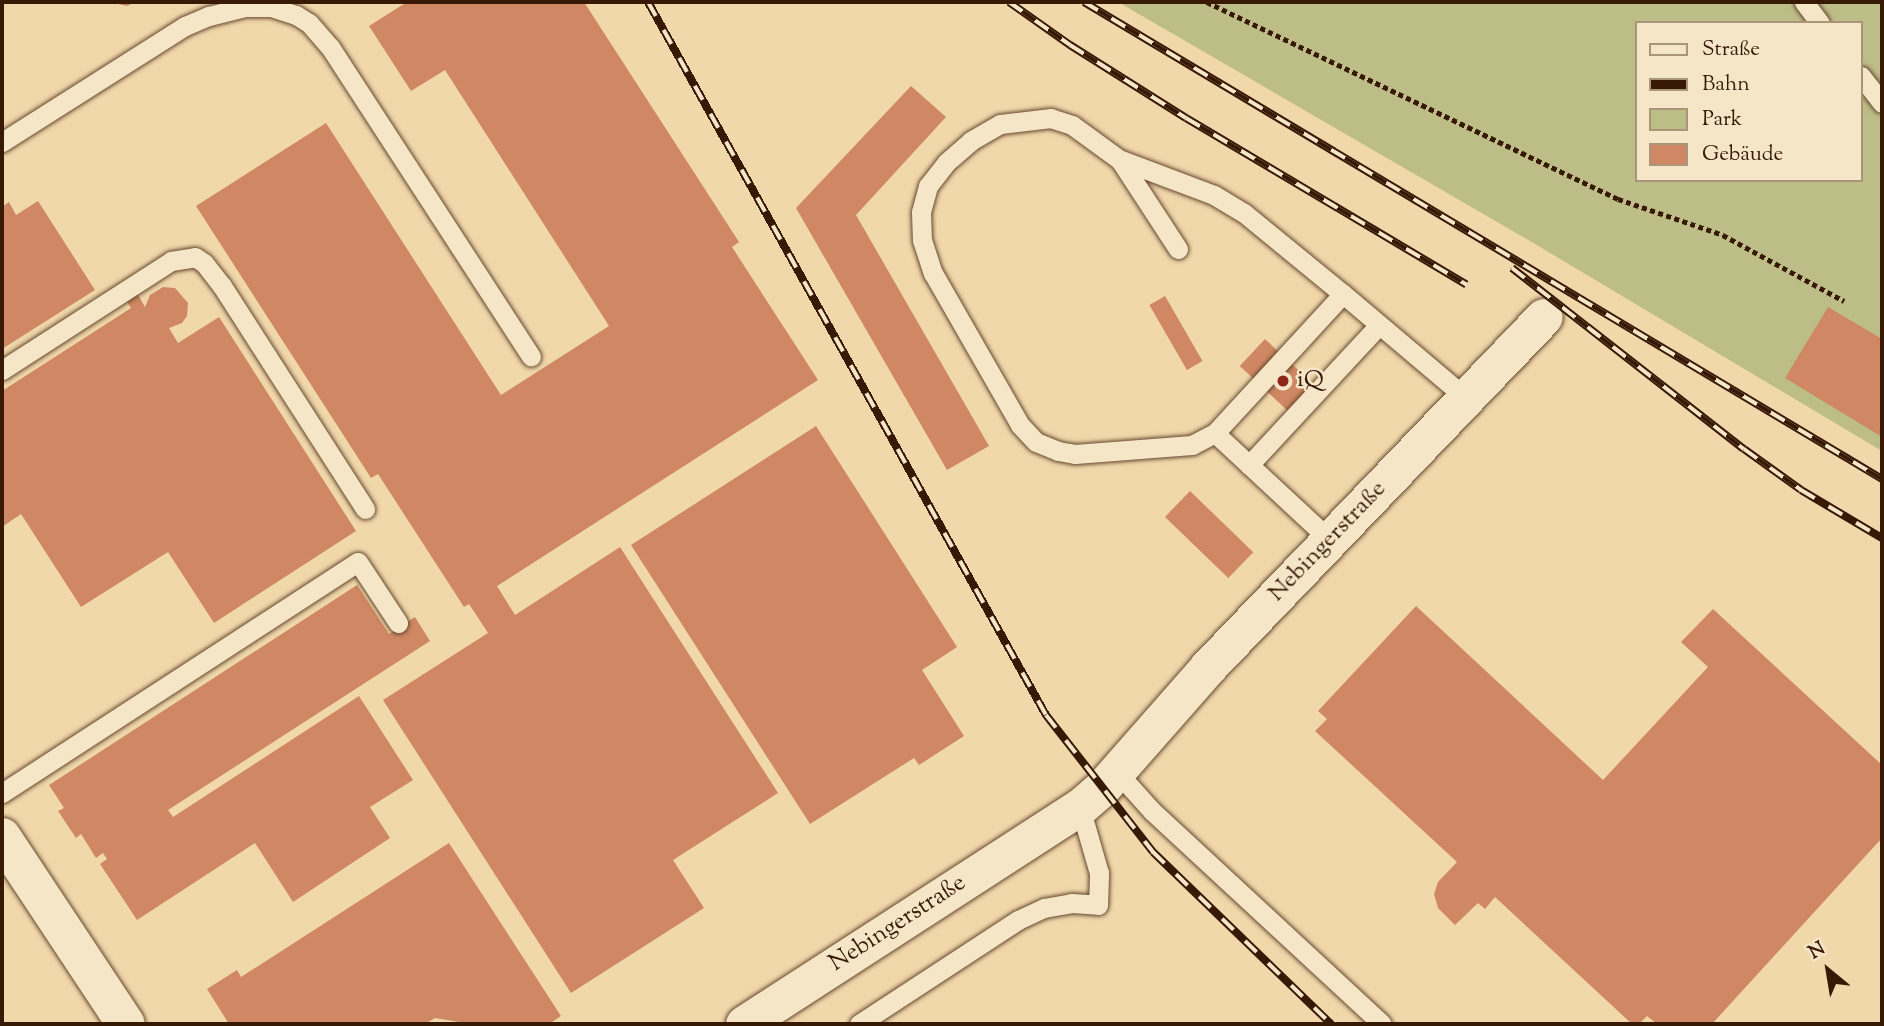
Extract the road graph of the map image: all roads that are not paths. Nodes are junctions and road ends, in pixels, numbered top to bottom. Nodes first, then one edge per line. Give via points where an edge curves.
1 (1804, 2) edge
2 (1818, 21) edge
3 (1863, 79) edge
4 (1882, 103) edge
5 (2, 142) edge
6 (1120, 160) junction
7 (1178, 249) dead end
8 (1343, 294) junction
9 (1544, 317) dead end
10 (1379, 325) junction
11 (531, 357) dead end
12 (2, 370) edge
13 (1466, 398) junction
14 (1215, 433) junction
15 (1249, 465) junction
16 (365, 509) dead end
17 (1330, 540) junction
18 (398, 623) dead end
19 (1117, 772) junction
20 (2, 793) edge
21 (1080, 807) junction
22 (2, 836) edge
23 (126, 1024) edge
24 (744, 1024) edge
25 (859, 1024) edge
26 (1382, 1024) edge

1 - 2 lane
3 - 4 lane
5 - 11 lane via 185,26 246,7 271,7 296,15 330,47
6 - 7 lane
6 - 8 lane via 1214,195 1244,213
6 - 14 lane via 1072,125 1051,118 1000,124 971,141 928,186 921,212 922,240 933,273 1020,425 1036,442 1075,454 1192,445
8 - 10 lane
8 - 14 lane
9 - 13 street, Nebingerstraße
10 - 13 lane
10 - 15 lane
12 - 16 lane via 171,261 195,257 222,286
13 - 17 street, Nebingerstraße
14 - 15 lane
15 - 17 lane
17 - 19 street, Nebingerstraße via 1208,667
18 - 20 lane via 358,562
19 - 21 street, Nebingerstraße
19 - 26 lane via 1152,811
21 - 24 street, Nebingerstraße
21 - 25 lane via 1100,873 1098,905 1044,908 1018,920
22 - 23 street

